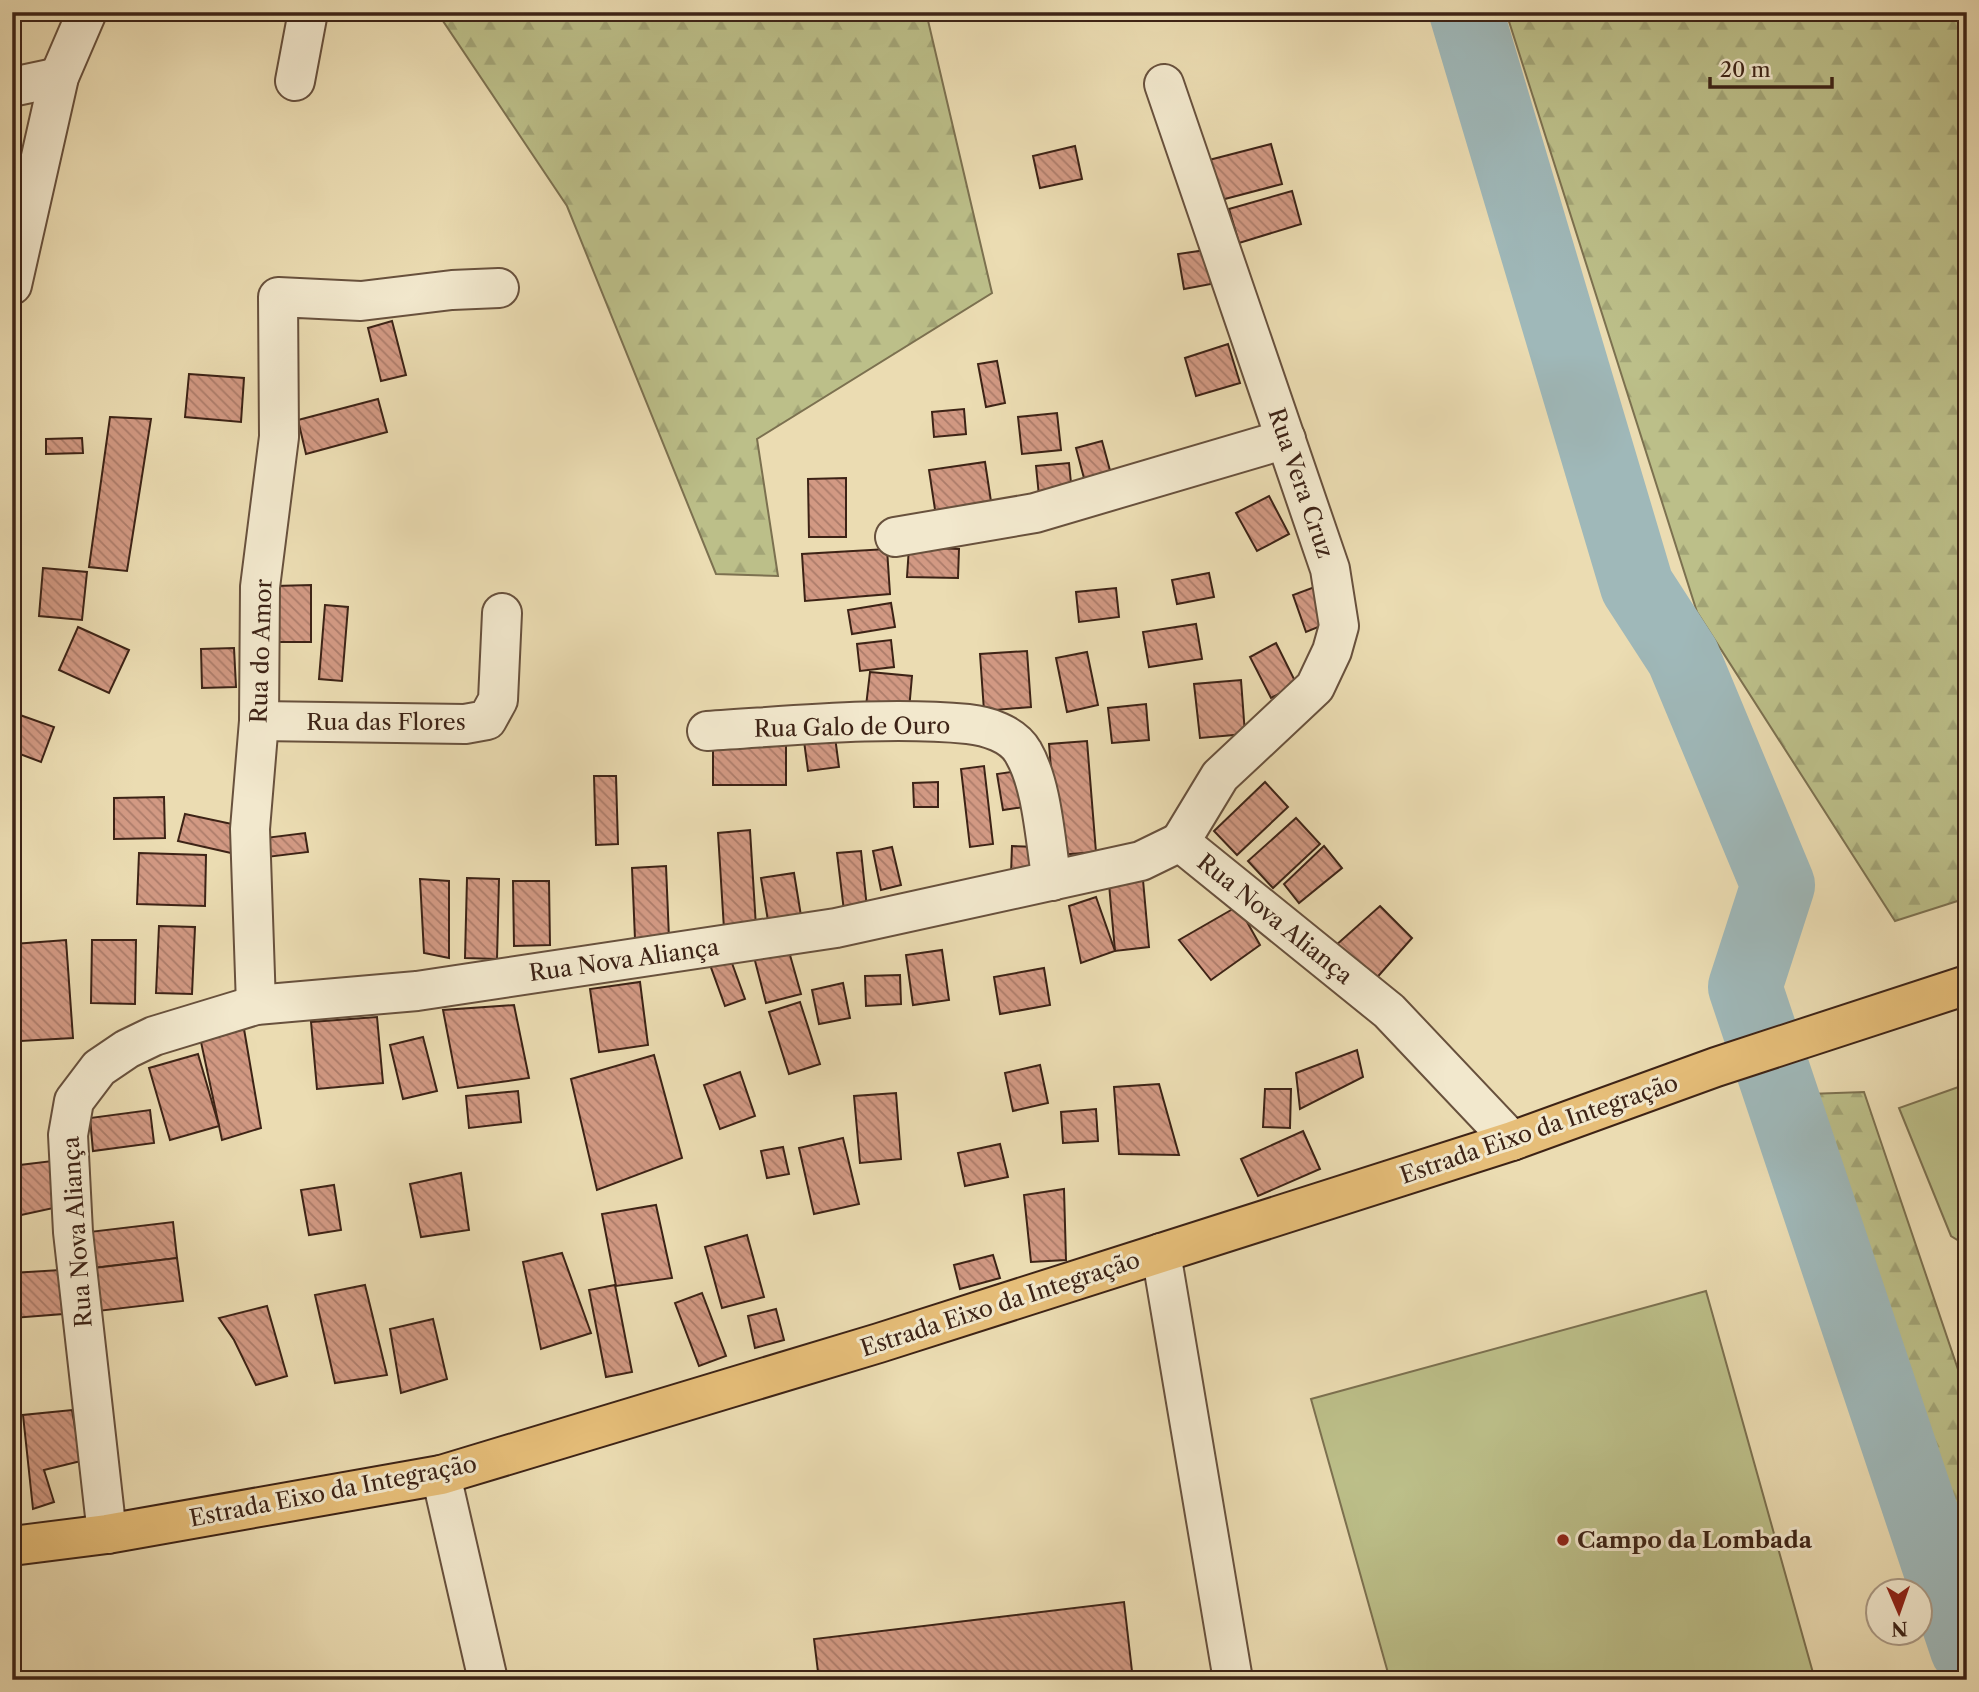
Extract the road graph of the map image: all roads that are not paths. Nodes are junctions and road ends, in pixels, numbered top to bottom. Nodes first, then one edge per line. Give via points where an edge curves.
1 (87, 12) edge
2 (308, 12) edge
3 (59, 77) junction
4 (295, 81) dead end
5 (1164, 83) dead end
6 (12, 87) edge
7 (12, 285) edge
8 (499, 288) dead end
9 (1286, 439) junction
10 (895, 537) dead end
11 (502, 613) dead end
12 (259, 721) junction
13 (708, 731) dead end
14 (1180, 842) junction
15 (1052, 881) junction
16 (1967, 985) edge
17 (256, 1005) junction
18 (1512, 1141) junction
19 (1161, 1253) junction
20 (441, 1475) junction
21 (107, 1534) junction
22 (12, 1546) edge
23 (488, 1680) edge
24 (1233, 1680) edge

1 - 3 street
2 - 4 street
3 - 6 street
3 - 7 street
5 - 9 street, Rua Vera Cruz
8 - 12 street, Rua do Amor via 361,300 278,297 279,437 260,587
9 - 10 street via 1035,513
9 - 14 street, Rua Vera Cruz via 1331,569 1339,626 1315,687 1220,776
11 - 12 street, Rua das Flores via 498,700 487,720 465,724
12 - 17 street, Rua do Amor via 250,829
13 - 15 street, Rua Galo de Ouro via 902,722 970,724 1008,736 1023,751 1036,786
14 - 15 street, Rua Nova Aliança via 1141,861
14 - 18 street, Rua Nova Aliança via 1389,1011
15 - 17 street, Rua Nova Aliança via 836,928 657,956 417,991
16 - 18 main road, Estrada Eixo da Integração via 1716,1067
17 - 21 street, Rua Nova Aliança via 127,1049 99,1068 74,1101 68,1135 73,1232
18 - 19 main road, Estrada Eixo da Integração
19 - 20 main road, Estrada Eixo da Integração
19 - 24 street
20 - 21 main road, Estrada Eixo da Integração
20 - 23 street
21 - 22 main road, Estrada Eixo da Integração

